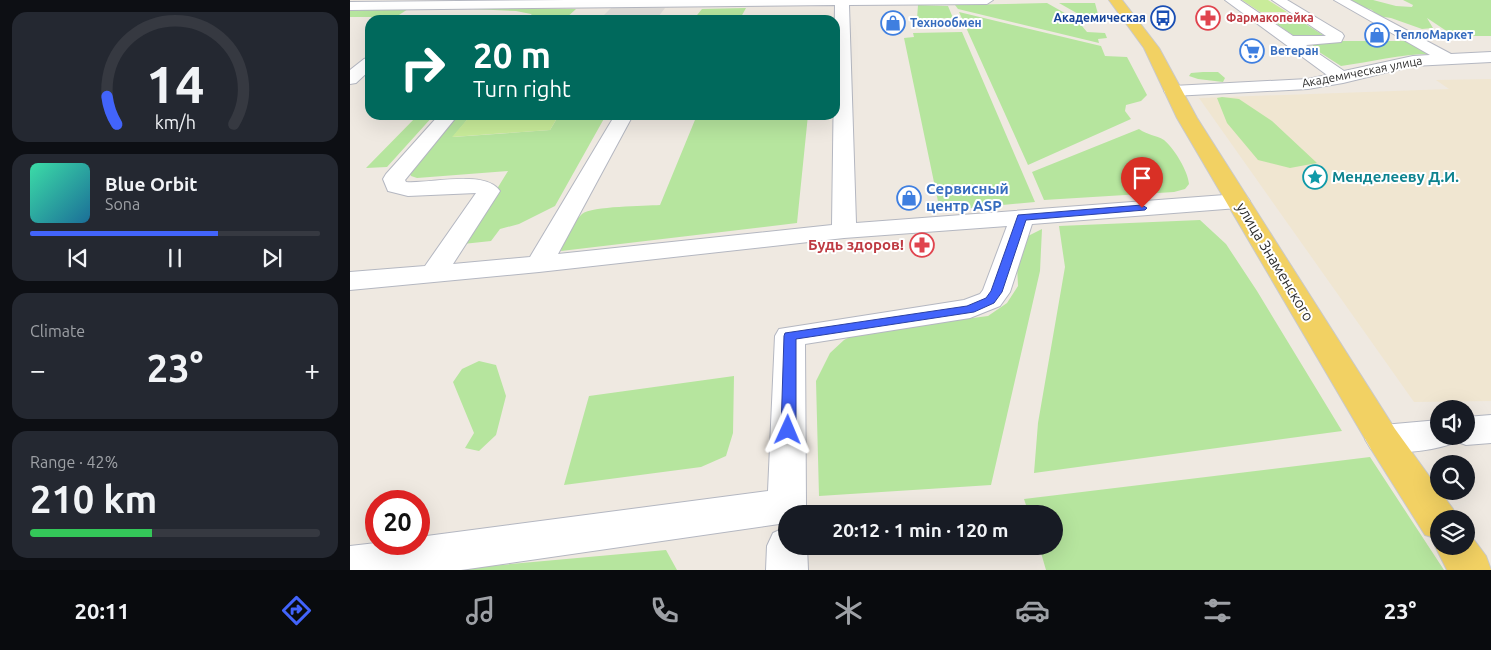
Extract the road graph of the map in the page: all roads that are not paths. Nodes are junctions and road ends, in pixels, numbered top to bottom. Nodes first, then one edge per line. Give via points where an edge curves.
1 (986, 0) edge
2 (1114, 0) edge
3 (1231, 0) edge
4 (1278, 0) edge
5 (1340, 0) edge
6 (842, 1) edge
7 (444, 2) edge
8 (752, 2) edge
9 (593, 4) junction
10 (694, 4) junction
11 (350, 6) edge
12 (428, 15) edge
13 (577, 15) edge
14 (686, 15) edge
15 (1290, 41) junction
16 (1491, 57) edge
17 (1448, 58) junction
18 (365, 66) edge
19 (1343, 78) junction
20 (350, 79) edge
21 (1173, 91) junction
22 (445, 120) edge
23 (621, 120) edge
24 (1238, 202) junction
25 (1022, 217) junction
26 (844, 231) junction
27 (539, 264) junction
28 (434, 272) junction
29 (350, 280) edge
30 (1491, 429) edge
31 (1475, 430) edge
32 (1430, 435) edge
33 (1383, 439) junction
34 (787, 505) edge
35 (1431, 510) edge
36 (778, 511) edge
37 (787, 555) edge
38 (1461, 555) edge
39 (350, 566) edge
40 (787, 570) edge
41 (1471, 570) edge

1 - 6 street
2 - 21 main road, улица Знаменского via 1151,48
3 - 15 street
4 - 15 street via 1337,36 1331,40
5 - 17 street
6 - 8 street
6 - 26 street
7 - 9 street
7 - 11 street
7 - 12 street
8 - 10 street
9 - 10 street
9 - 13 street
10 - 14 street
15 - 19 street
16 - 17 street, Академическая улица
17 - 19 street, Академическая улица via 1413,61
18 - 20 street
19 - 21 street, Академическая улица via 1308,84
21 - 24 main road, улица Знаменского
22 - 28 street via 394,179 396,186 408,189 479,186 488,191
23 - 27 street
24 - 25 street
24 - 33 main road, улица Знаменского
25 - 26 street
25 - 34 street via 996,292 990,300 970,309 790,336
26 - 27 street
27 - 28 street
28 - 29 street
30 - 31 street
32 - 33 street
33 - 35 main road, улица Знаменского
36 - 39 street
37 - 40 street
38 - 41 main road

